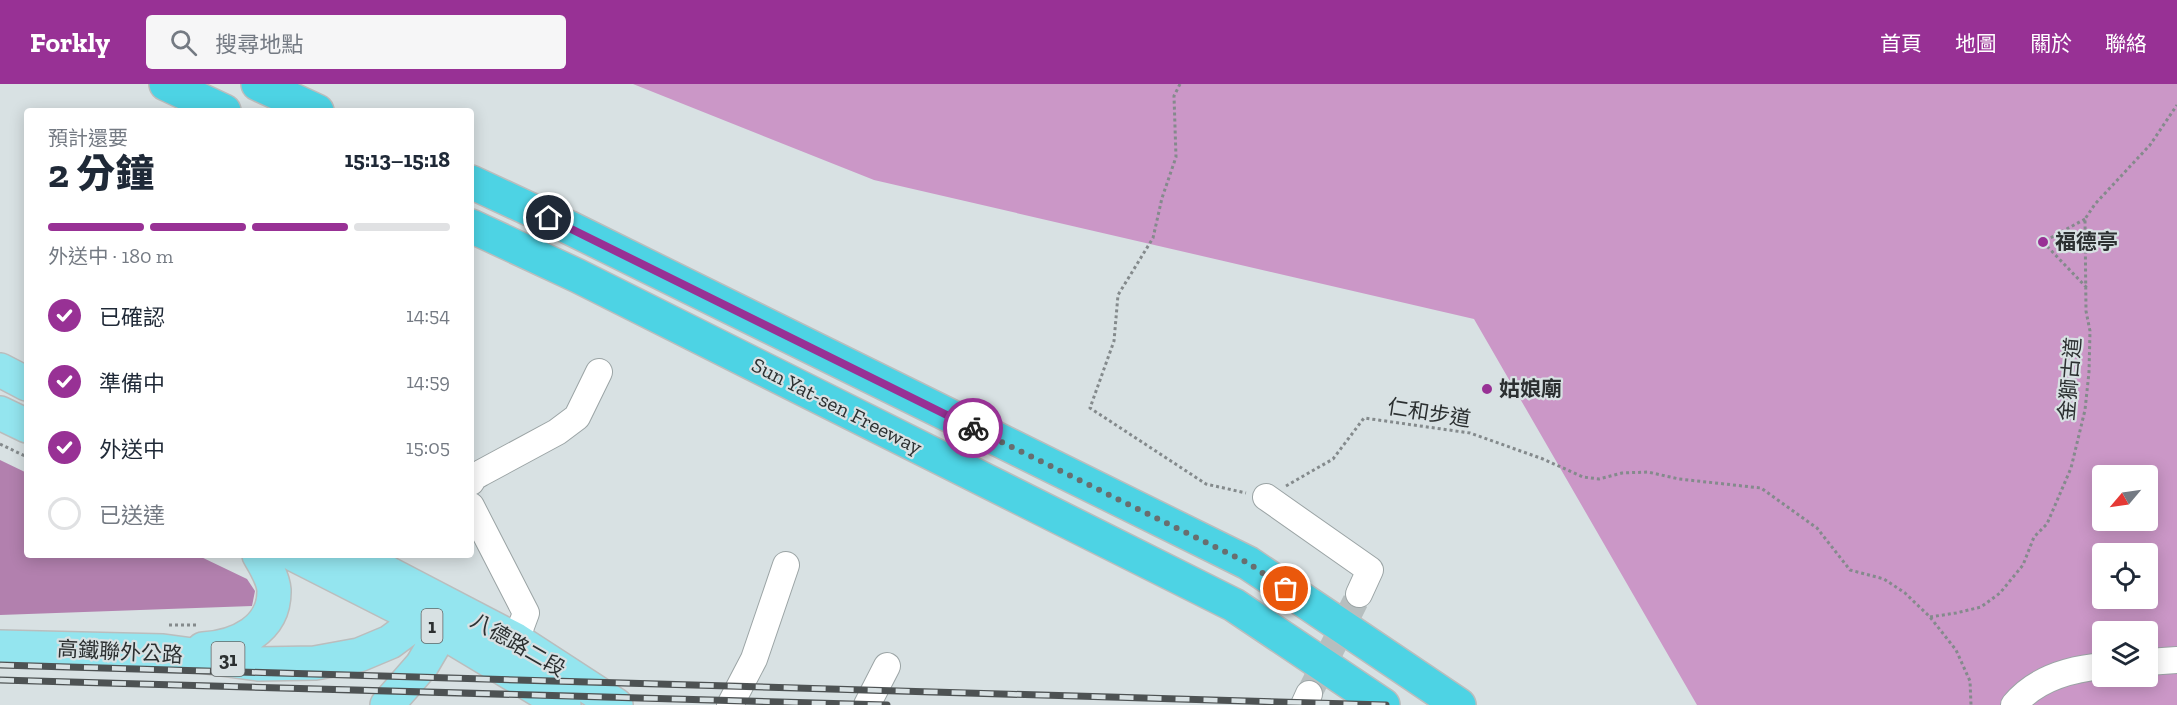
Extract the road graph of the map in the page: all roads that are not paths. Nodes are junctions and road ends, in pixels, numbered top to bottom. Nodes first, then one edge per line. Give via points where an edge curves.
1 (166, 84) edge
2 (258, 84) edge
3 (218, 108) edge
4 (310, 108) edge
5 (474, 183) edge
6 (474, 227) edge
7 (0, 370) edge
8 (599, 372) dead end
9 (24, 382) edge
10 (0, 413) edge
11 (24, 425) edge
12 (474, 477) edge
13 (1266, 497) road end
14 (474, 512) edge
15 (262, 558) edge
16 (302, 558) edge
17 (357, 558) edge
18 (786, 565) dead end
19 (1359, 594) tunnel mouth
20 (438, 614) junction
21 (164, 638) junction
22 (516, 640) junction
23 (0, 647) edge
24 (2177, 660) edge
25 (2158, 661) edge
26 (887, 666) dead end
27 (2092, 667) edge
28 (387, 705) edge
29 (564, 705) edge
30 (616, 705) edge
31 (730, 705) edge
32 (867, 705) edge
33 (1383, 705) edge
34 (1459, 705) edge
35 (2014, 705) edge

1 - 3 highway
2 - 4 highway
5 - 34 highway, Sun Yat-sen Freeway via 1248,563
6 - 33 highway, Sun Yat-sen Freeway via 589,281 1234,605
7 - 9 main road
8 - 12 lane via 577,417
10 - 11 main road
13 - 19 lane via 1370,570
14 - 22 lane via 526,613
15 - 21 main road, 31 via 274,588 272,610 260,628 241,642 218,648
16 - 20 main road, 八德路二段 / 1
17 - 20 main road, 八德路二段 / 1
18 - 31 lane via 754,659
20 - 21 main road, 高鐵聯外公路 / 31 via 359,655 315,663 258,664
20 - 22 main road, 八德路二段 / 1
20 - 28 main road via 422,665
20 - 29 main road, 八德路二段 / 1
21 - 23 main road, 高鐵聯外公路 / 31
22 - 30 main road, 八德路二段 / 1
24 - 25 lane
26 - 32 lane
27 - 35 lane via 2043,681

